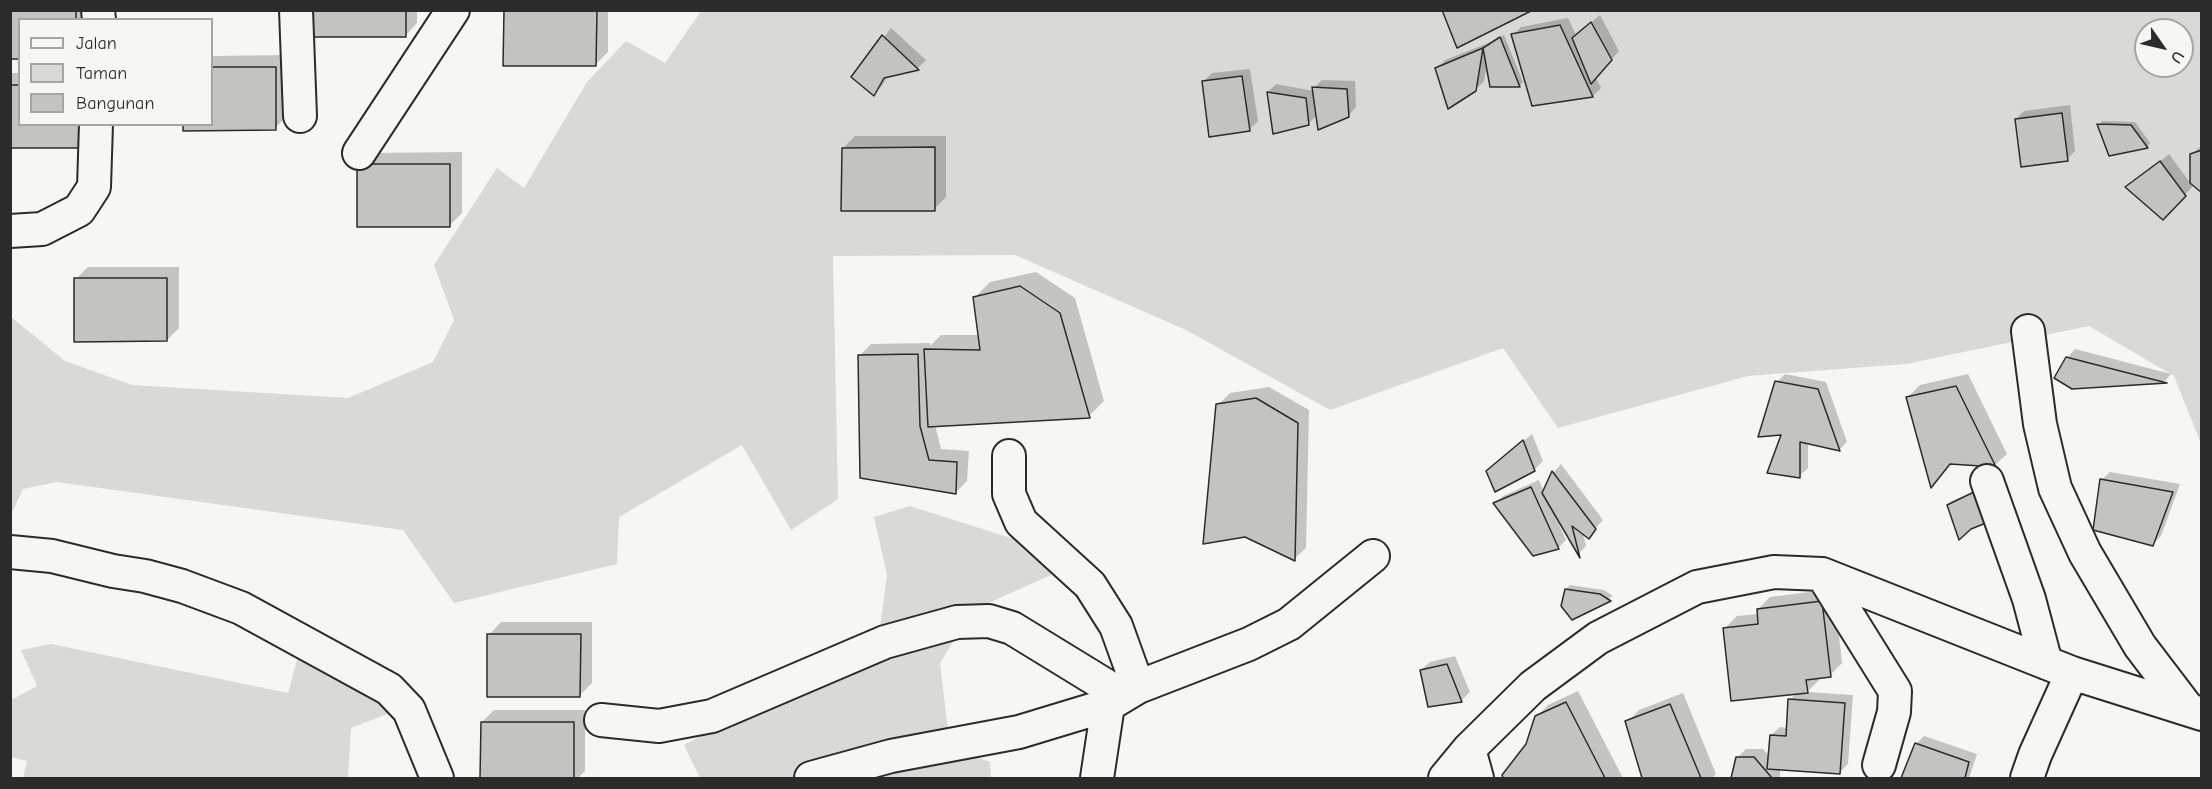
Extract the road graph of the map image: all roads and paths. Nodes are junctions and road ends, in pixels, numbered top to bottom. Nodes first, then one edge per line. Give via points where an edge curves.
1 (296, 10) edge
2 (453, 10) edge
3 (300, 116) dead end
4 (96, 126) edge
5 (359, 153) dead end
6 (10, 231) edge
7 (2028, 331) dead end
8 (1009, 456) dead end
9 (1987, 482) dead end
10 (10, 552) edge
11 (1373, 556) dead end
12 (1822, 574) junction
13 (2059, 668) junction
14 (1123, 696) junction
15 (2195, 711) edge
16 (601, 720) dead end
17 (1473, 764) edge
18 (1880, 765) dead end
19 (437, 778) edge
20 (811, 778) edge
21 (1097, 778) edge
22 (1445, 778) edge
23 (2027, 778) edge

1 - 3 street
2 - 5 street
4 - 6 street via 94,187 79,210 42,229
7 - 15 street via 2040,424 2055,488 2085,553 2135,637
8 - 14 street via 1008,494 1021,522 1090,585 1116,626
9 - 13 street via 2029,599
10 - 19 street via 52,556 145,576 241,608 389,689 409,710
11 - 14 street via 1289,624
12 - 13 street
12 - 17 street via 1774,572 1698,587 1598,638 1533,686
12 - 18 street via 1895,691 1894,712
13 - 15 street
13 - 23 street
14 - 16 street via 1012,628 989,621 957,622 885,642 712,717 658,726
14 - 20 street via 1019,732 891,756
14 - 21 street
17 - 22 street

